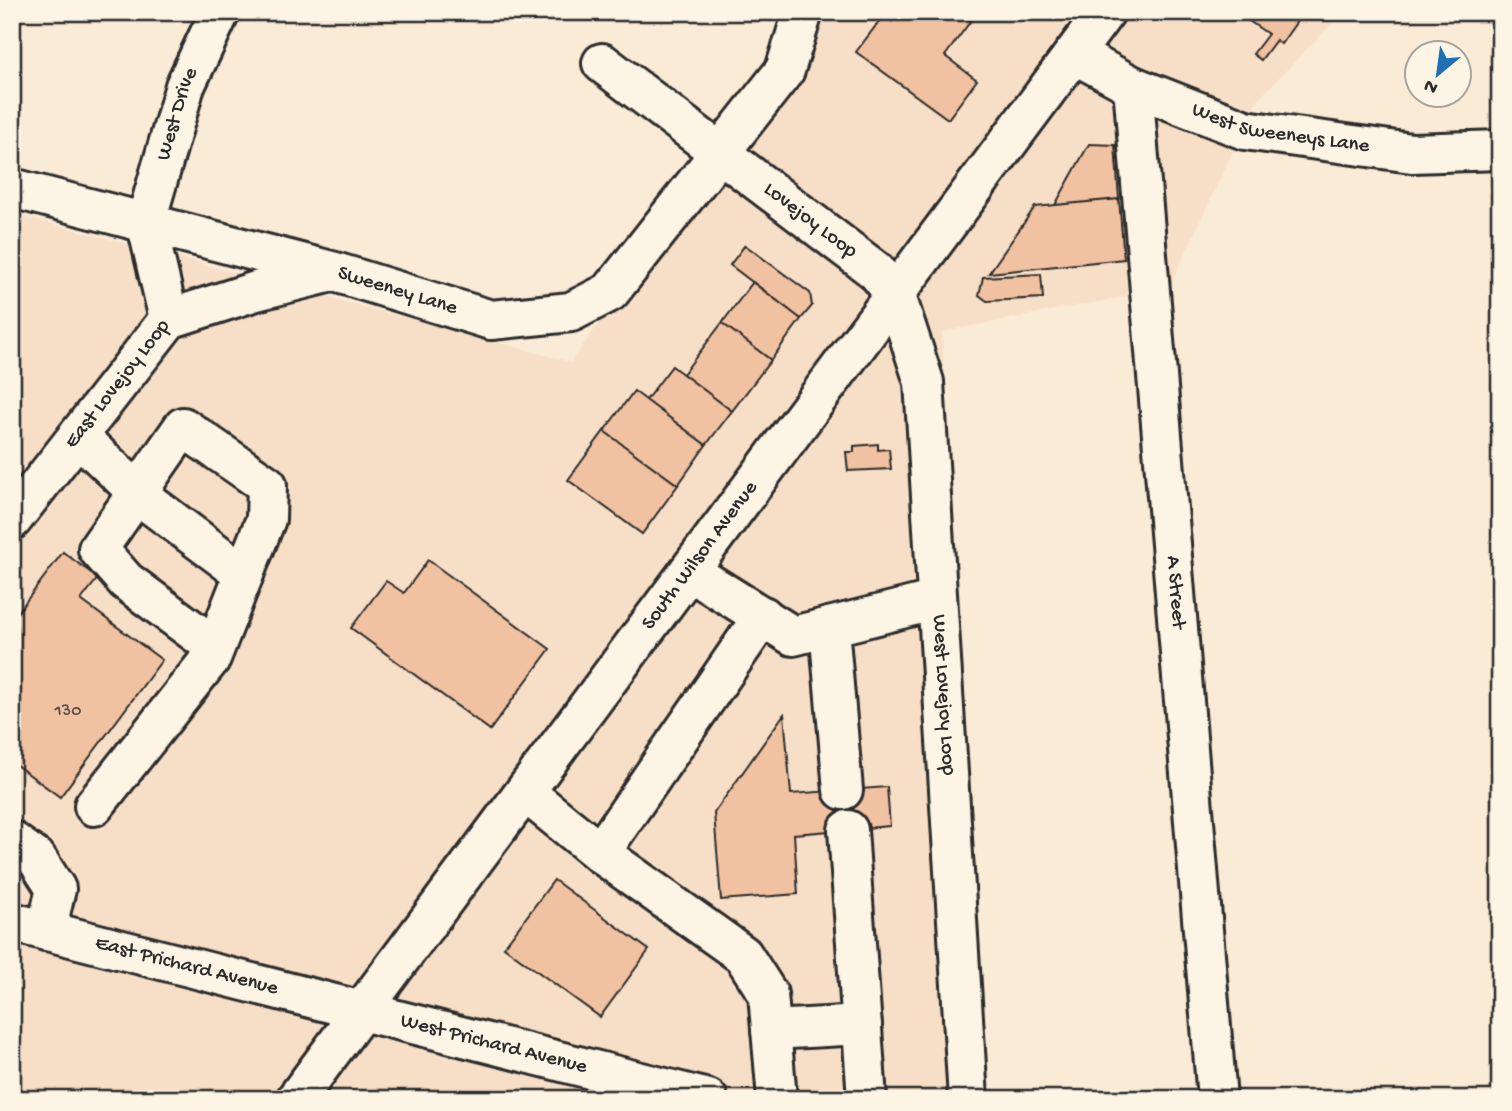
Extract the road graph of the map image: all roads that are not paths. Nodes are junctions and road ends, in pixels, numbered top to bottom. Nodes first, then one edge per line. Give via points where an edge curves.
1 (220, 12) edge
2 (803, 12) edge
3 (1105, 12) edge
4 (1074, 54) junction
5 (602, 63) dead end
6 (1133, 86) junction
7 (1500, 150) edge
8 (718, 153) junction
9 (12, 188) edge
10 (146, 221) junction
11 (335, 272) junction
12 (895, 296) junction
13 (169, 319) junction
14 (78, 436) junction
15 (138, 493) junction
16 (12, 520) edge
17 (691, 572) junction
18 (244, 574) junction
19 (937, 600) junction
20 (763, 616) junction
21 (829, 627) junction
22 (215, 647) junction
23 (843, 790) dead end
24 (526, 793) junction
25 (94, 806) dead end
26 (848, 830) dead end
27 (12, 841) edge
28 (600, 853) junction
29 (24, 931) edge
30 (363, 1009) junction
31 (862, 1025) junction
32 (771, 1030) junction
33 (296, 1099) edge
34 (708, 1099) edge
35 (777, 1099) edge
36 (867, 1099) edge
37 (968, 1099) edge
38 (1217, 1099) edge

1 - 10 street, West Drive via 185,86
2 - 8 street, Sweeney Lane via 785,70
3 - 4 street, South Wilson Avenue
4 - 6 street, West Sweeneys Lane
4 - 12 street, South Wilson Avenue
5 - 8 street, Lovejoy Loop
6 - 7 street, West Sweeneys Lane via 1245,130 1412,153
6 - 38 street, A Street
8 - 11 street, Sweeney Lane via 610,292 571,312 491,320
8 - 12 street, Lovejoy Loop via 876,271
9 - 10 street, Sweeney Lane
10 - 11 street, Sweeney Lane
10 - 13 street
11 - 13 street, East Lovejoy Loop
12 - 17 street, South Wilson Avenue
12 - 19 street, West Lovejoy Loop via 924,382
13 - 14 street, East Lovejoy Loop
14 - 15 street
14 - 16 street, East Lovejoy Loop
15 - 18 street
15 - 18 street via 183,427 267,485 266,519
15 - 22 street via 98,549 126,581
17 - 20 street
17 - 24 street, South Wilson Avenue
18 - 22 street
19 - 21 street
19 - 37 street, West Lovejoy Loop
20 - 21 street via 793,636
20 - 28 street
21 - 23 street
22 - 25 street
24 - 28 street
24 - 30 street, South Wilson Avenue
26 - 31 street
27 - 29 street via 37,859 56,889
28 - 32 street via 743,955 768,994
29 - 30 street, East Prichard Avenue
30 - 33 street, South Wilson Avenue
30 - 34 street, West Prichard Avenue
31 - 32 street
31 - 36 street
32 - 35 street

